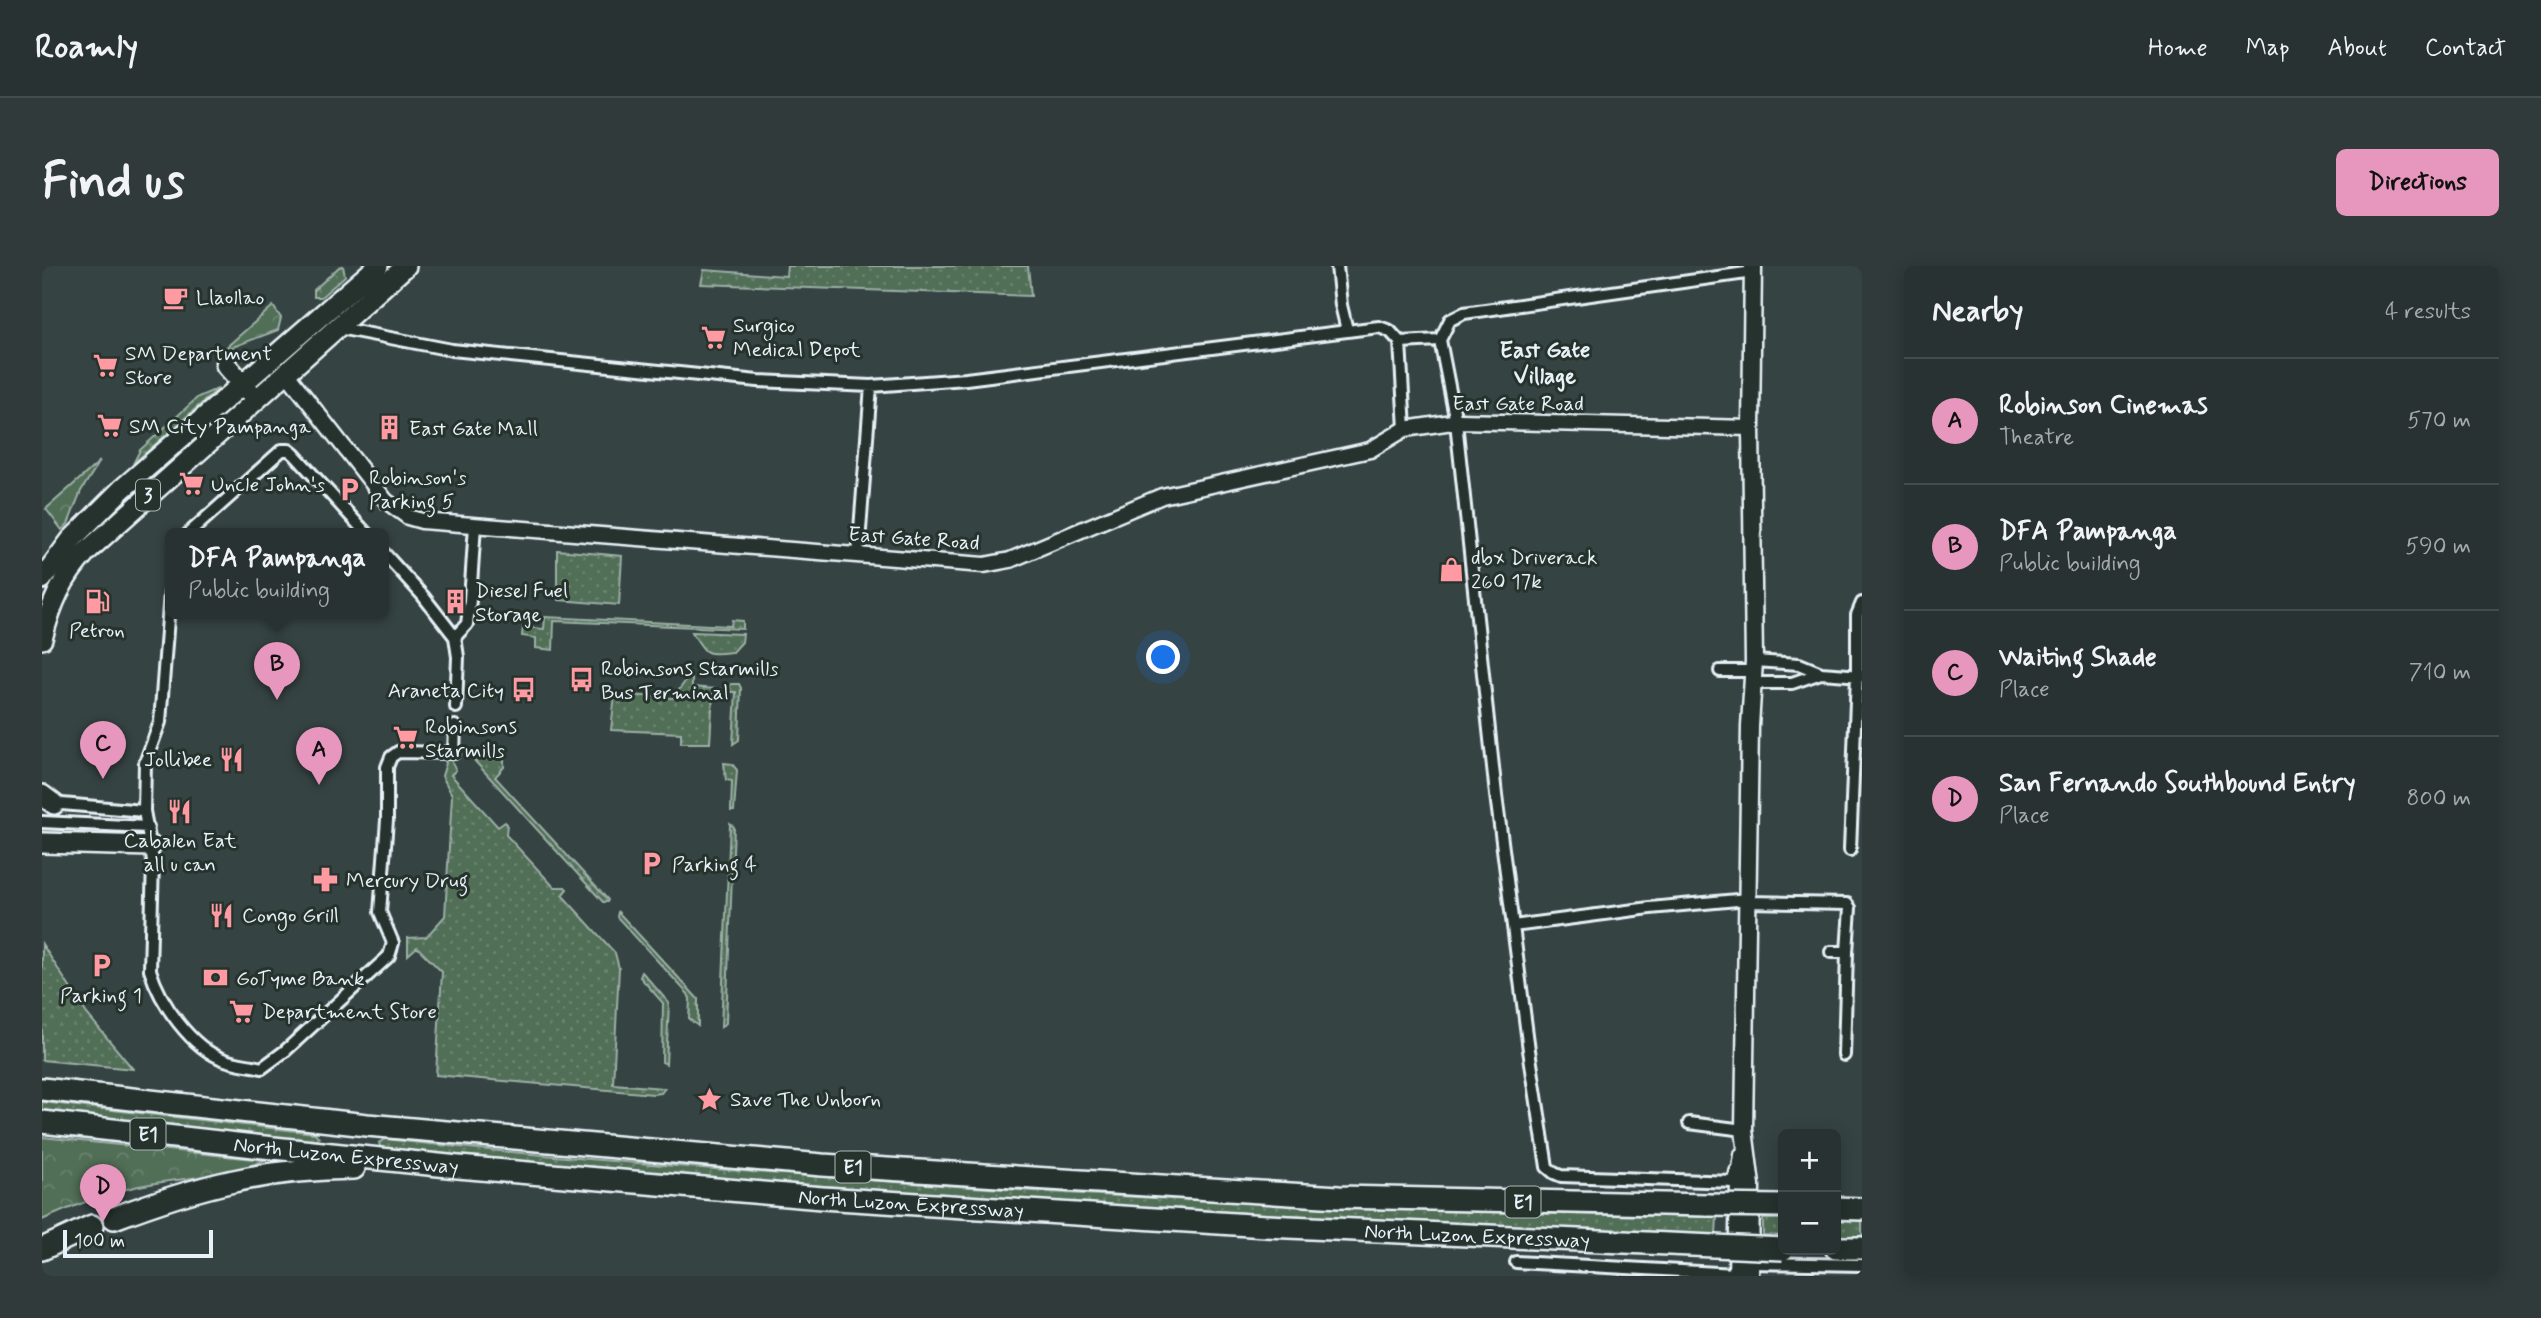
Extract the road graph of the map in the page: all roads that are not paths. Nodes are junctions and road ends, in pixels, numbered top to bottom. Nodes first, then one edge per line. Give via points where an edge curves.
1 (1338, 266) edge
2 (1753, 269) edge
3 (392, 270) edge
4 (339, 328) junction
5 (1347, 330) junction
6 (1440, 340) junction
7 (1400, 342) junction
8 (226, 365) dead end
9 (286, 374) junction
10 (871, 386) junction
11 (247, 388) junction
12 (1455, 422) junction
13 (1751, 428) junction
14 (1405, 429) junction
15 (142, 500) junction
16 (475, 525) junction
17 (195, 528) edge
18 (362, 528) edge
19 (858, 556) junction
20 (389, 558) edge
21 (42, 579) edge
22 (1862, 603) edge
23 (168, 619) edge
24 (455, 637) junction
25 (42, 639) edge
26 (1720, 671) dead end
27 (1753, 671) junction
28 (1821, 673) junction
29 (1860, 676) edge
30 (456, 707) dead end
31 (455, 726) dead end
32 (46, 800) edge
33 (144, 811) junction
34 (42, 822) edge
35 (150, 836) junction
36 (42, 843) edge
37 (1850, 850) dead end
38 (1748, 900) junction
39 (1513, 926) junction
40 (1832, 952) dead end
41 (1847, 952) junction
42 (1844, 1055) dead end
43 (42, 1089) edge
44 (42, 1122) edge
45 (1689, 1123) dead end
46 (1745, 1136) junction
47 (458, 1167) junction
48 (1778, 1206) edge
49 (1841, 1208) edge
50 (1862, 1209) edge
51 (114, 1217) dead end
52 (92, 1226) dead end
53 (1841, 1248) edge
54 (1862, 1248) edge
55 (42, 1249) edge
56 (1778, 1249) edge
57 (1516, 1262) dead end
58 (1862, 1265) edge
59 (1561, 1271) edge
60 (1744, 1272) edge

1 - 5 street
2 - 6 street via 1464,313 1450,320
2 - 13 main road
3 - 4 highway, 3
3 - 11 highway
4 - 9 highway, 3
4 - 10 street via 452,350 758,381
5 - 7 street via 1379,327
5 - 10 street via 966,379
6 - 7 street
6 - 12 street
7 - 14 street
8 - 11 highway
9 - 15 highway, 3
9 - 16 street, East Gate Road via 397,510 422,521
10 - 19 street
11 - 15 highway via 163,467
11 - 21 highway, 3 via 122,489 65,546
12 - 13 street, East Gate Road
12 - 14 street, East Gate Road
12 - 39 street
13 - 27 main road
14 - 19 street, East Gate Road via 1370,450 1162,496 996,564
15 - 25 highway, 3 via 67,575 53,600
16 - 19 street, East Gate Road
16 - 24 street via 467,624
17 - 18 street via 282,450 289,450
20 - 24 street
22 - 29 street via 1857,615
23 - 33 street via 160,722 145,763
24 - 30 street
26 - 27 street
27 - 28 street via 1799,664
27 - 28 street via 1792,682
27 - 38 main road via 1746,726
28 - 29 street
29 - 37 street
31 - 35 street via 454,753 398,752 387,767 380,912 393,943 389,956 262,1068 210,1052 172,1015 155,986 150,970
32 - 33 street
33 - 35 street
34 - 35 street
35 - 36 highway
38 - 39 street
38 - 41 street via 1847,904
38 - 46 main road
39 - 46 street via 1550,1171 1562,1176 1734,1182
40 - 41 street
41 - 42 street
43 - 48 highway, North Luzon Expressway / E1, bridge via 367,1125 849,1167 1339,1197
44 - 47 highway, North Luzon Expressway / E1
45 - 46 street
46 - 60 main road via 1751,1185
47 - 51 highway via 278,1172 201,1187
47 - 56 highway, North Luzon Expressway / E1, bridge via 1056,1213
49 - 50 highway
52 - 55 highway
53 - 54 highway
57 - 59 street
58 - 60 street
59 - 60 street

